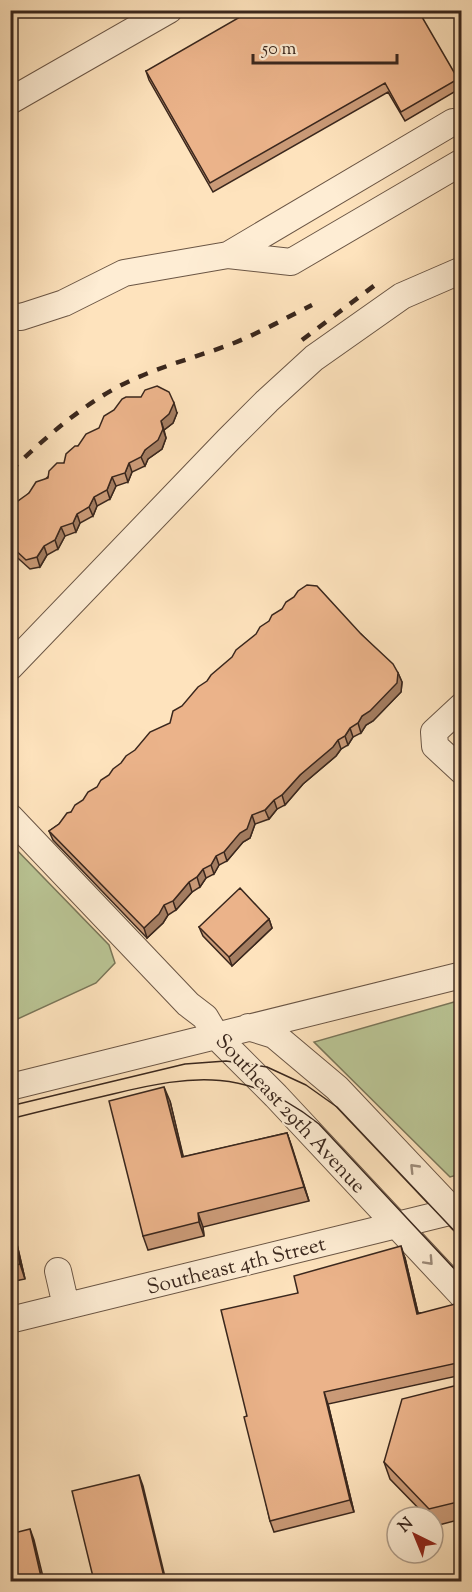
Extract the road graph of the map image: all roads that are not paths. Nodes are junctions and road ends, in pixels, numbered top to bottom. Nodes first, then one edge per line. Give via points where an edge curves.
1 (169, 10) edge
2 (10, 101) edge
3 (462, 125) edge
4 (462, 136) edge
5 (462, 162) edge
6 (240, 257) junction
7 (462, 270) edge
8 (10, 316) edge
9 (10, 668) edge
10 (462, 706) edge
11 (462, 771) edge
12 (10, 817) edge
13 (462, 975) edge
14 (211, 1027) junction
15 (250, 1027) junction
16 (10, 1087) edge
17 (459, 1213) edge
18 (397, 1226) junction
19 (58, 1271) dead end
20 (462, 1295) edge
21 (66, 1306) junction
22 (10, 1320) edge

1 - 2 street
3 - 6 street via 453,122
4 - 6 street via 364,194
5 - 6 street via 291,262
6 - 8 street via 124,273 64,303 21,317
7 - 9 street via 402,296 314,358 236,432
10 - 11 street via 434,732 435,746
12 - 14 street
13 - 15 street
14 - 15 street, Southeast 29th Avenue
14 - 16 street
14 - 18 street, Southeast 29th Avenue
17 -> 15 street, Southeast 29th Avenue via 329,1081 274,1035
17 - 18 street, Southeast 4th Street
18 -> 20 street, Southeast 29th Avenue
18 - 21 street, Southeast 4th Street
19 - 21 street
21 - 22 street, Southeast 4th Street

